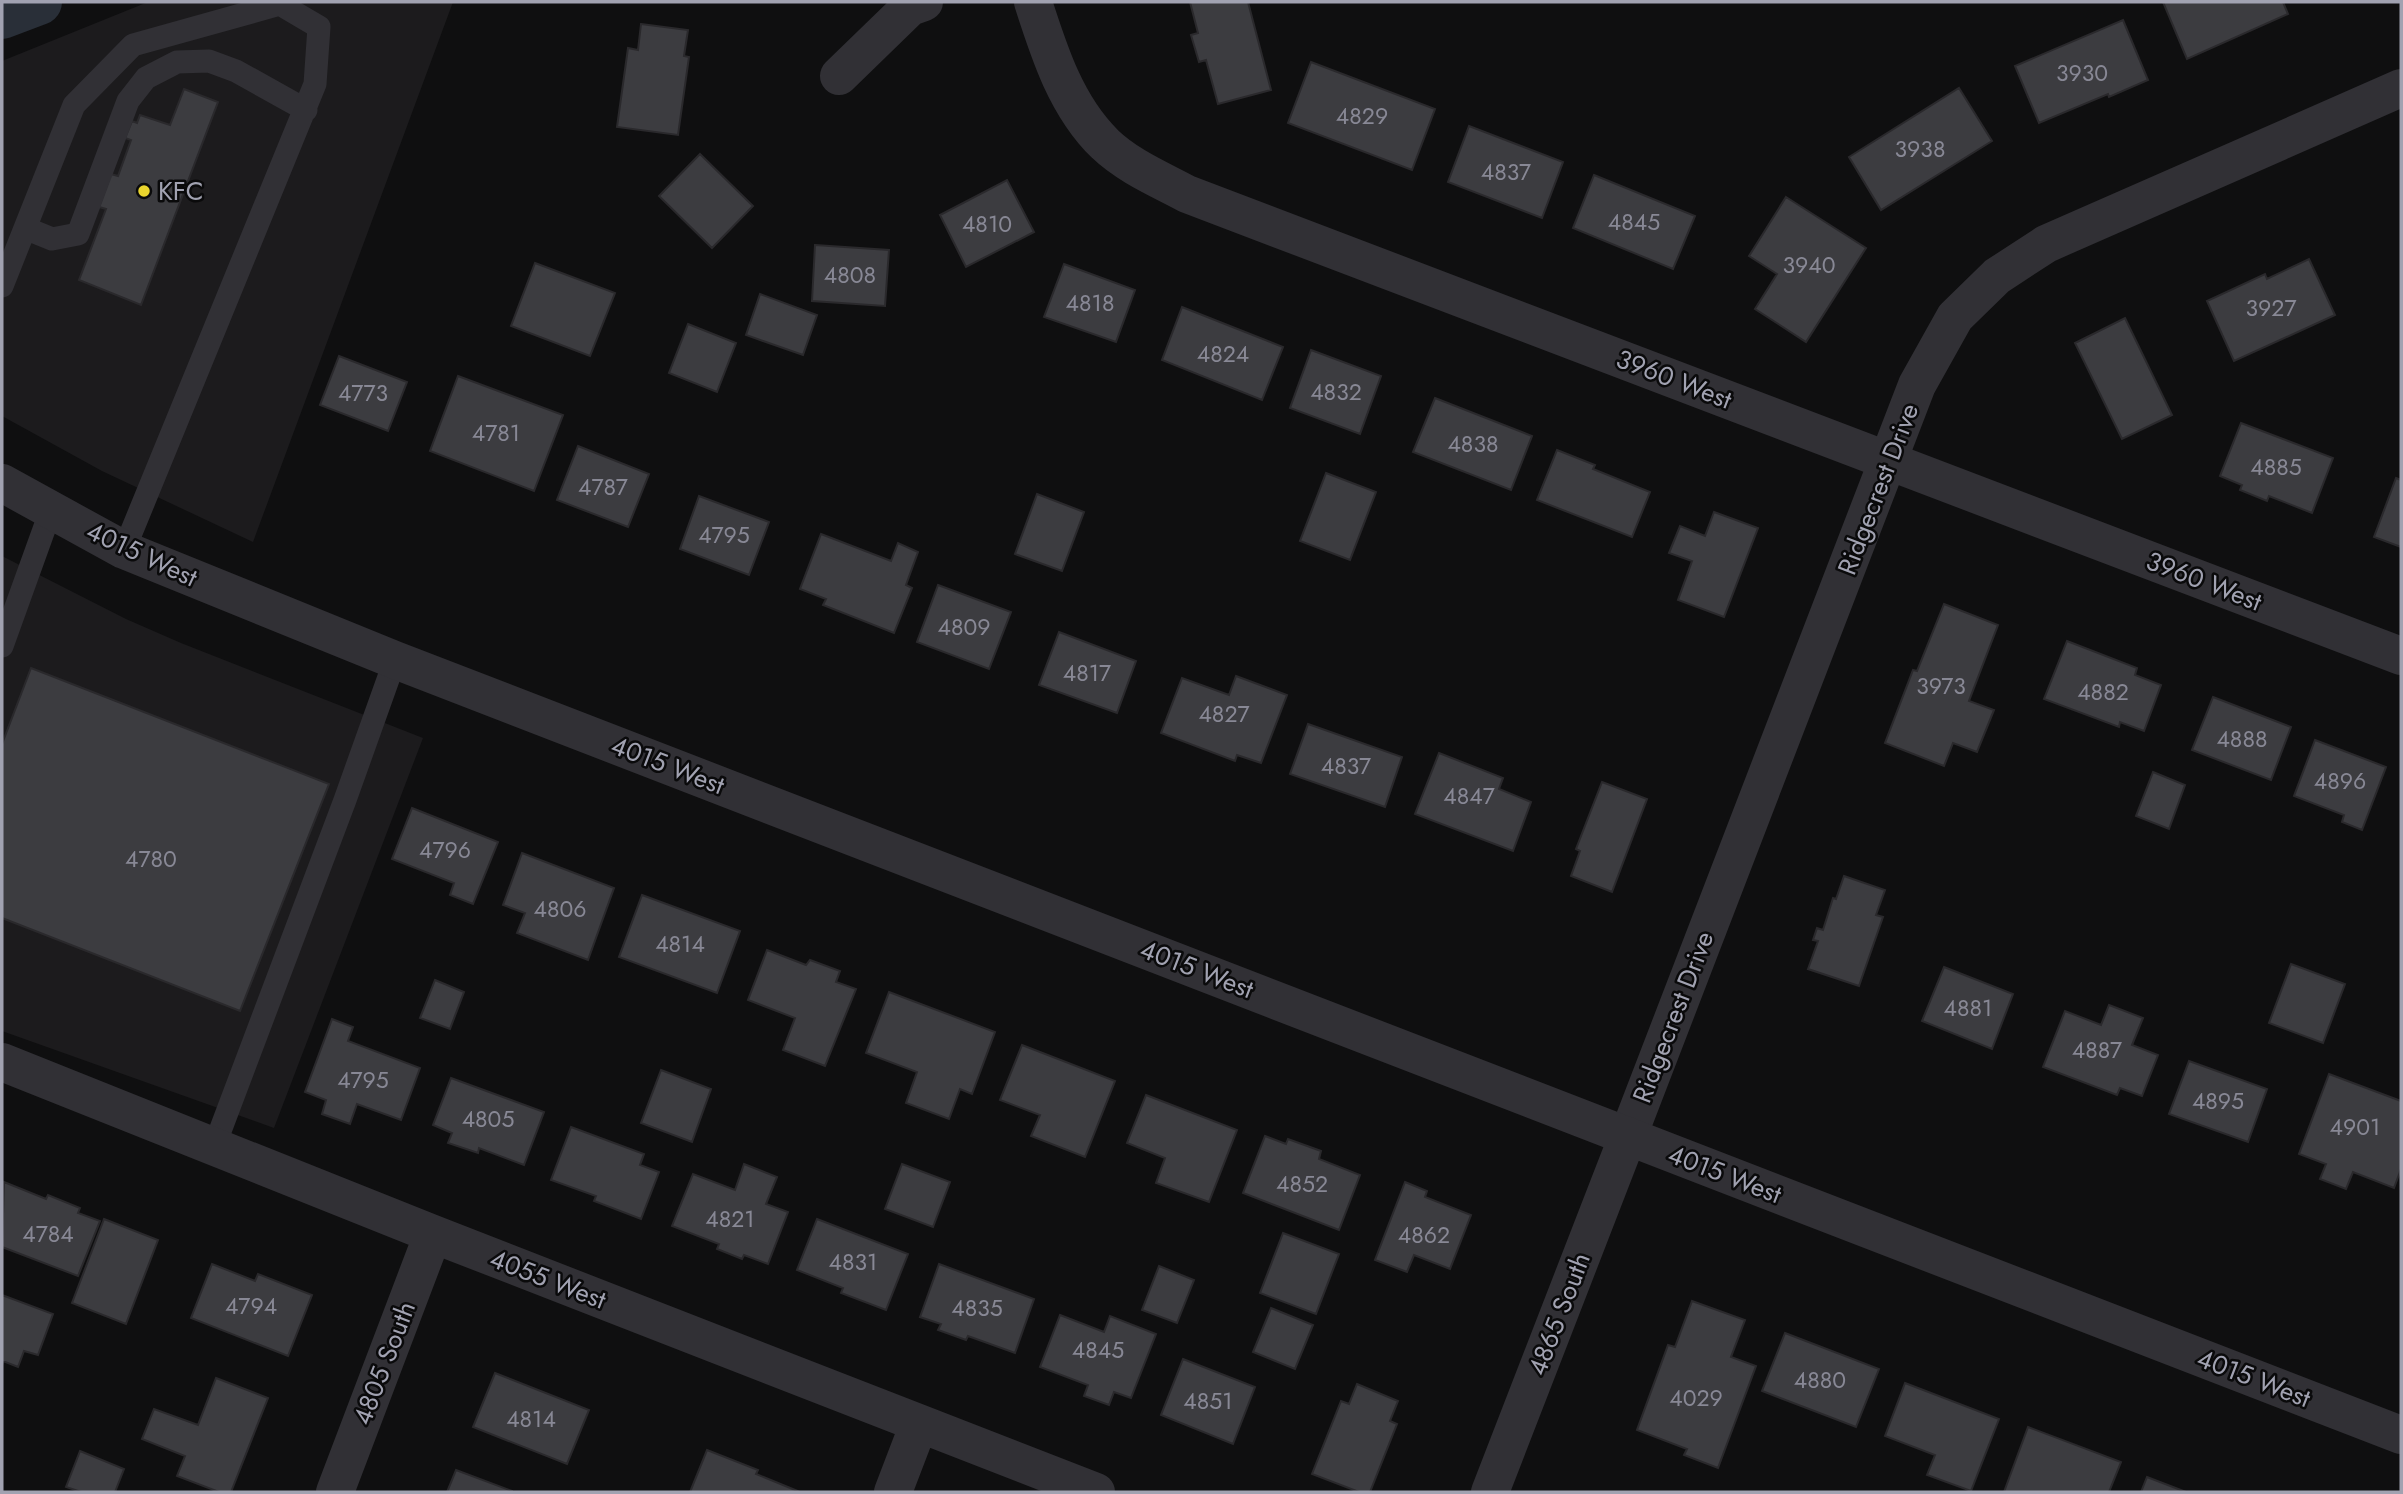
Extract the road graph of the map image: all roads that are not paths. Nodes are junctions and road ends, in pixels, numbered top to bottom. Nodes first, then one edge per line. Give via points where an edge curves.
1 (924, 2) edge
2 (1033, 2) edge
3 (839, 76) dead end
4 (2401, 88) edge
5 (306, 110) junction
6 (25, 228) junction
7 (2, 286) edge
8 (1889, 461) junction
9 (2, 482) edge
10 (51, 510) junction
11 (124, 550) junction
12 (2, 646) edge
13 (2401, 656) edge
14 (396, 660) junction
15 (2, 1062) edge
16 (1628, 1136) junction
17 (214, 1147) junction
18 (433, 1234) junction
19 (919, 1424) junction
20 (2401, 1435) edge
21 (335, 1492) edge
22 (893, 1492) edge
23 (1096, 1492) edge
24 (1490, 1492) edge

1 - 3 street via 910,7
2 - 8 street, 3960 West via 1054,65 1076,107 1105,144 1143,171 1187,194
4 - 8 street, Ridgecrest Drive via 2046,244 1997,276 1955,317 1917,385
5 - 6 lane via 236,71 209,61 177,62 146,78 128,101 78,234 52,239
5 - 6 lane via 315,84 318,27 280,4 133,45 74,105
5 - 11 lane
6 - 7 lane
8 - 13 street, 3960 West
8 - 16 street, Ridgecrest Drive
9 - 10 street, 4015 West
10 - 11 street, 4015 West
10 - 12 lane
11 - 14 street, 4015 West
14 - 16 street, 4015 West
14 - 17 lane
15 - 17 street, 4055 West
16 - 20 street, 4015 West
16 - 24 street, 4865 South
17 - 18 street, 4055 West
18 - 19 street, 4055 West
18 - 21 street, 4805 South
19 - 22 street
19 - 23 street, 4055 West

